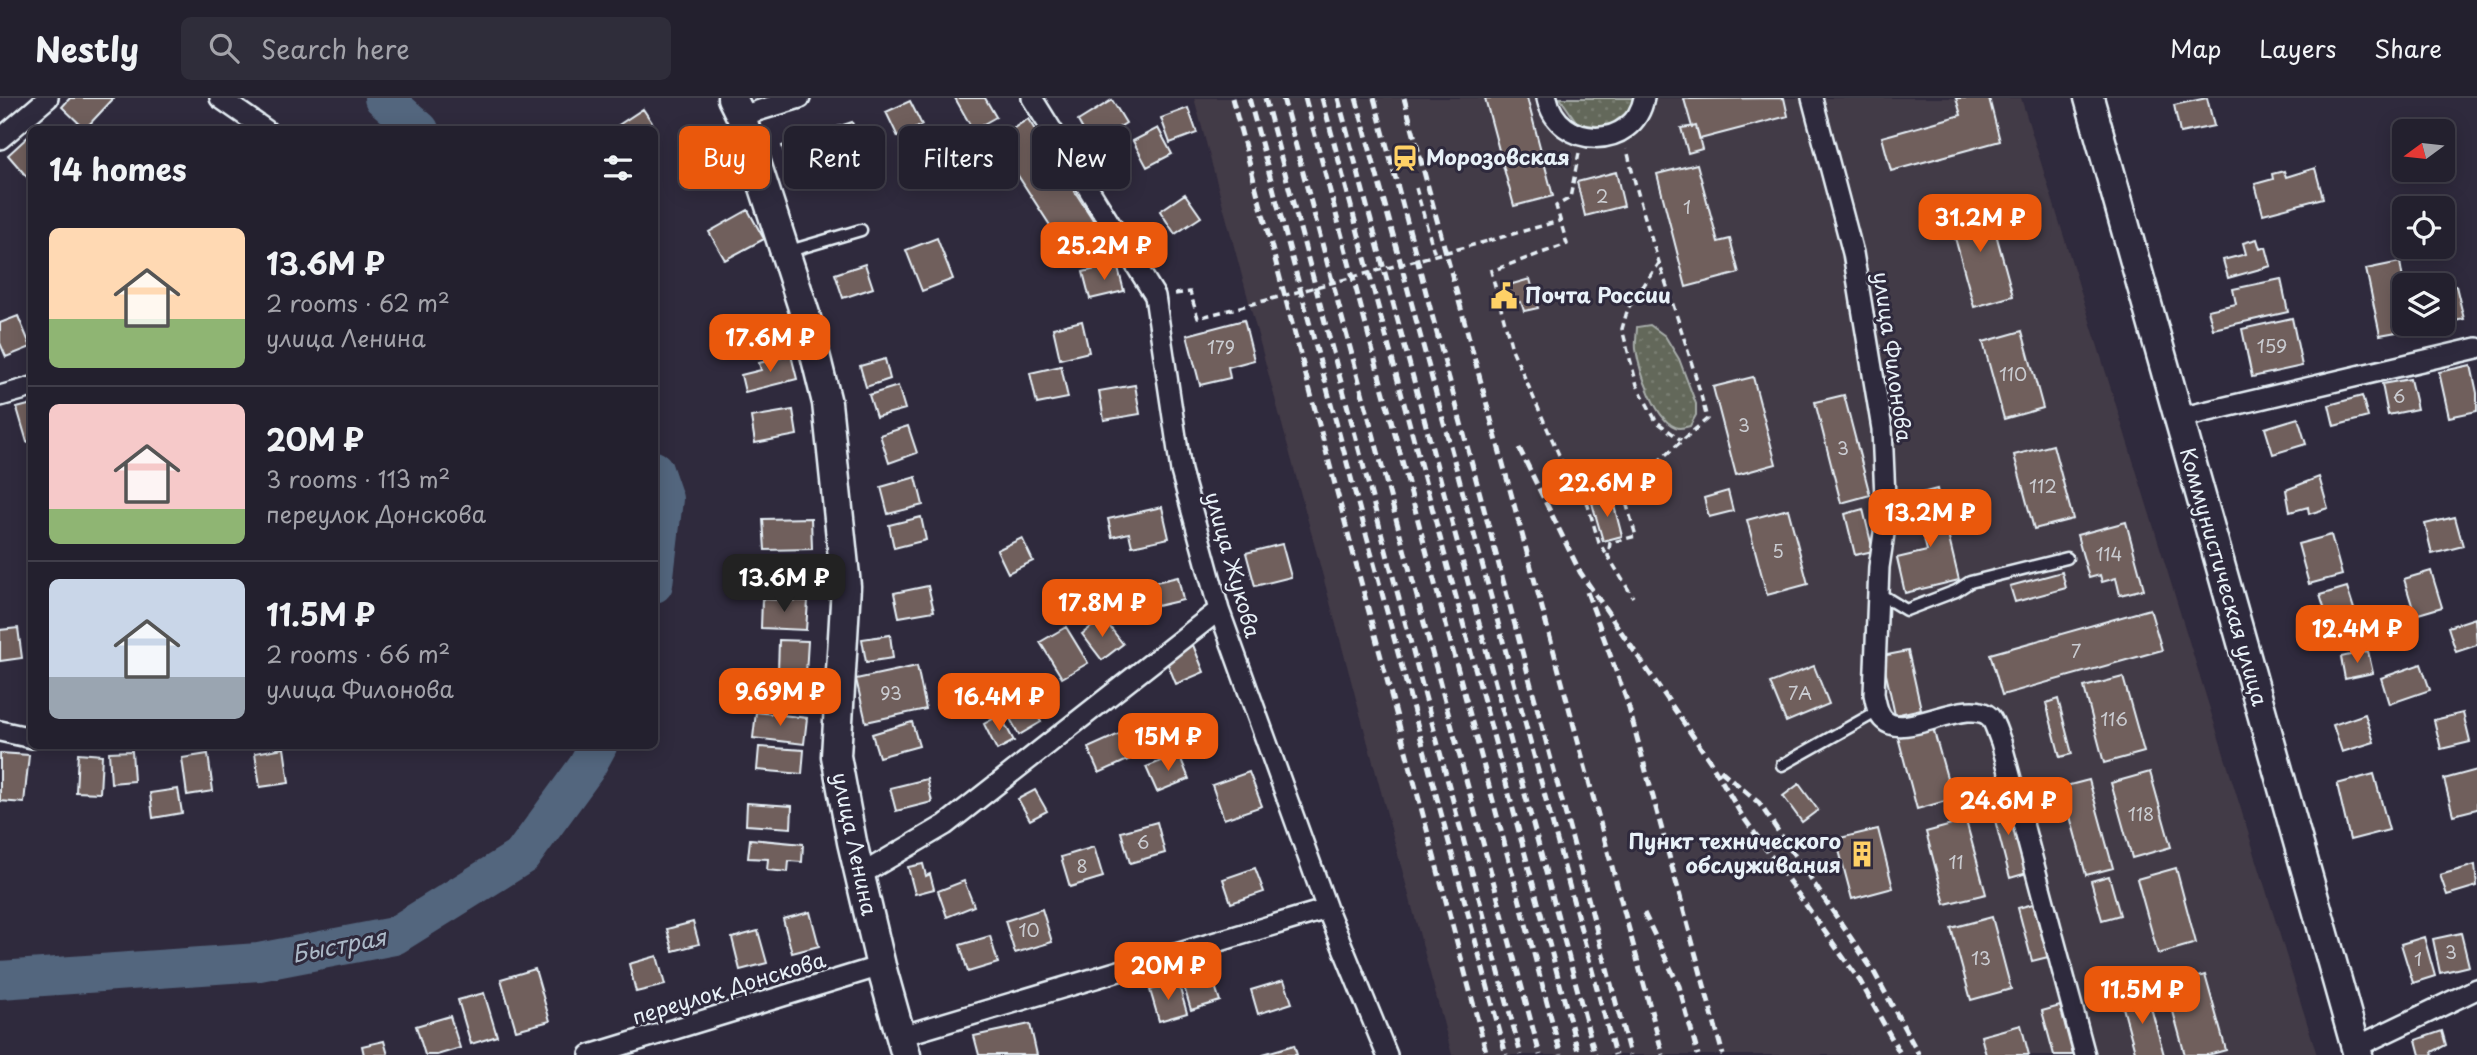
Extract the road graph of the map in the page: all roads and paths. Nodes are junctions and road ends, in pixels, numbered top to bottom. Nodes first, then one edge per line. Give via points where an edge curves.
1 (48, 98) edge
2 (220, 98) edge
3 (800, 98) edge
4 (1032, 98) edge
5 (1547, 98) edge
6 (1644, 98) edge
7 (1812, 98) edge
8 (2089, 98) edge
9 (737, 107) edge
10 (260, 126) edge
11 (1623, 129) junction
12 (1583, 137) junction
13 (0, 139) edge
14 (1416, 188) dead end
15 (1559, 221) junction
16 (860, 230) dead end
17 (785, 252) junction
18 (1435, 255) junction
19 (1660, 262) junction
20 (1190, 292) dead end
21 (2477, 348) edge
22 (28, 388) edge
23 (0, 396) edge
24 (2179, 418) junction
25 (1681, 440) junction
26 (1623, 492) junction
27 (1587, 502) junction
28 (1608, 556) junction
29 (2067, 558) dead end
30 (1878, 593) junction
31 (1633, 597) dead end
32 (1219, 610) junction
33 (1878, 711) junction
34 (0, 732) edge
35 (28, 737) edge
36 (1782, 765) dead end
37 (860, 875) junction
38 (1327, 909) junction
39 (881, 966) junction
40 (2477, 989) edge
41 (904, 1046) edge
42 (2357, 1051) edge
43 (590, 1055) edge
44 (1387, 1055) edge
45 (2085, 1055) edge

1 - 13 street
2 - 10 street
3 - 9 street
4 - 32 street, улица Жукова via 1155,296 1181,471
5 - 12 street via 1560,124
6 - 11 street via 1631,124
7 - 30 street, улица Филонова via 1853,253 1882,429 1886,520
8 - 24 street, Коммунистическая улица
9 - 17 street, улица Ленина
11 - 12 street via 1609,137
11 - 19 path
12 - 15 path via 1570,198 1556,206
14 - 18 path
15 - 18 path, bridge
15 - 27 path via 1567,244 1492,271 1512,349 1567,473
16 - 17 lane
17 - 37 street, улица Ленина via 827,403 846,586 836,755
18 - 20 path, bridge via 1198,318
19 - 25 path via 1707,419
19 - 25 path via 1628,308 1622,329 1637,385 1656,421
21 - 24 street
22 - 23 street
24 - 42 street, Коммунистическая улица
25 - 26 path
26 - 27 path
26 - 28 path via 1636,536 1609,542
27 - 28 path via 1599,543
28 - 31 path
29 - 30 lane via 1970,582 1906,610
30 - 33 street, улица Филонова via 1874,694
32 - 37 street via 945,825
32 - 38 street, улица Жукова
33 - 36 lane
33 - 45 street via 1893,725 1906,726 1979,712 1990,718 2001,743
34 - 35 street
37 - 39 street, улица Ленина
38 - 41 street
38 - 44 street, улица Жукова
39 - 41 street, улица Ленина
39 - 43 street, переулок Донскова
40 - 42 street

